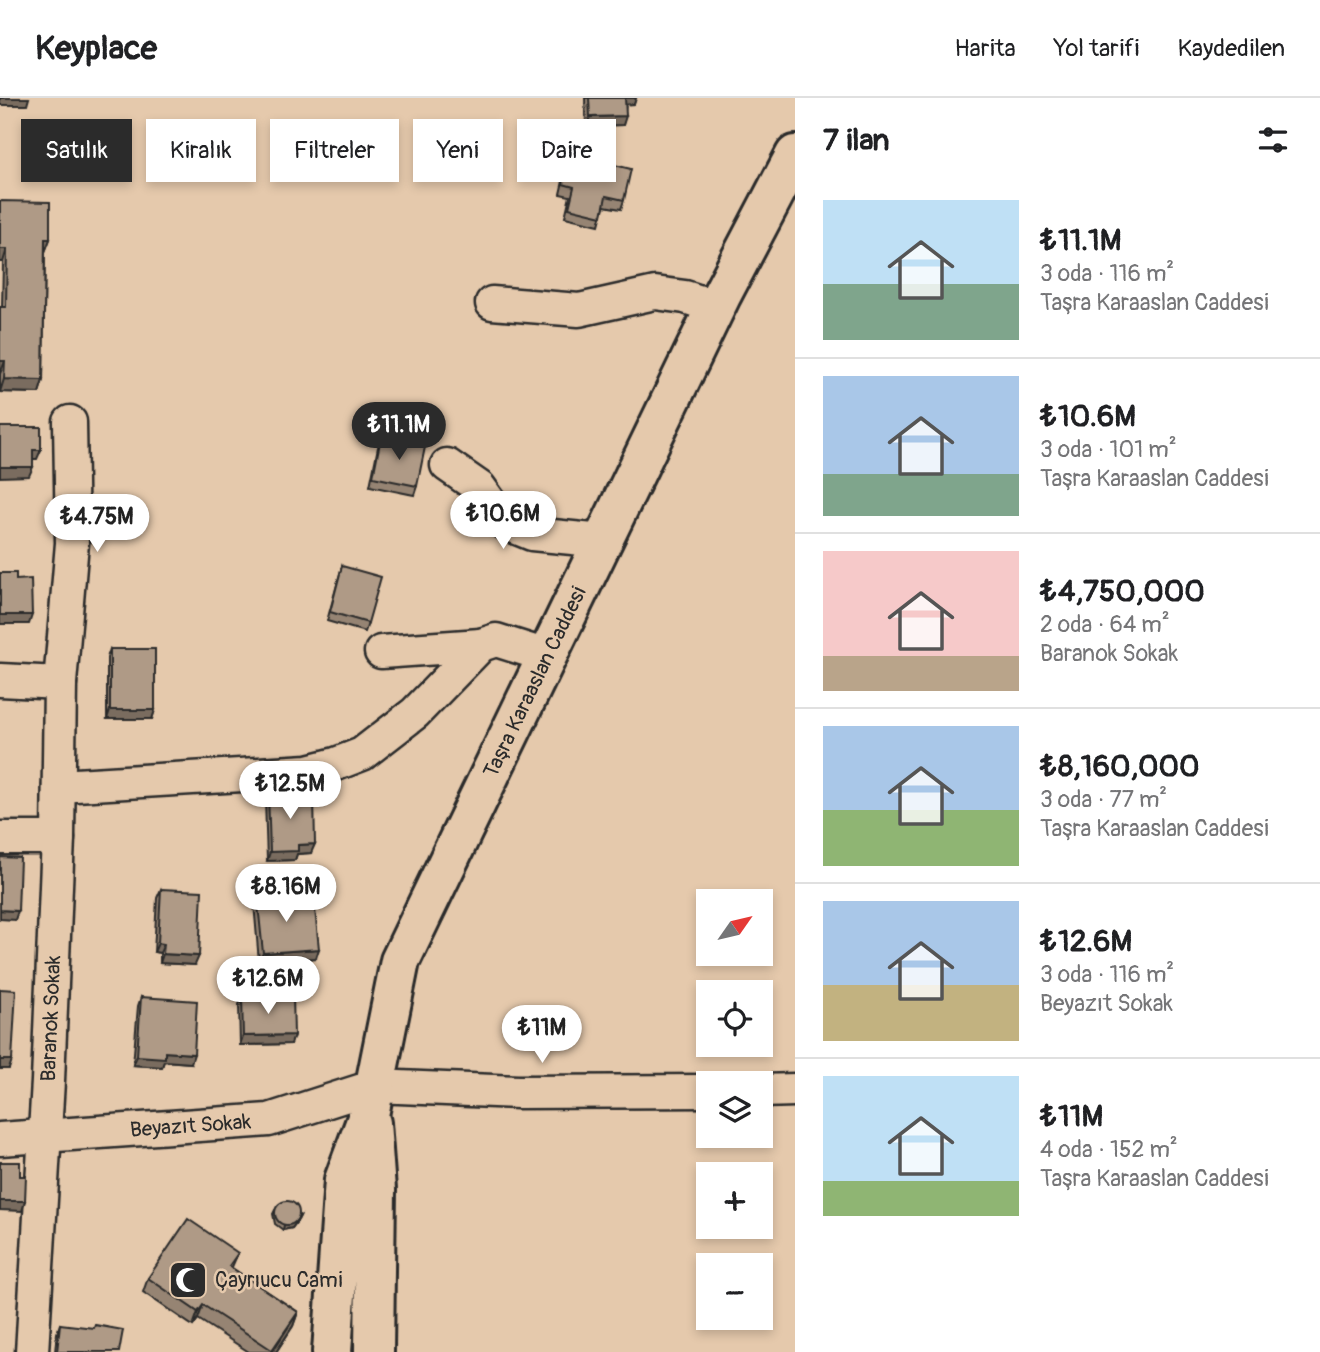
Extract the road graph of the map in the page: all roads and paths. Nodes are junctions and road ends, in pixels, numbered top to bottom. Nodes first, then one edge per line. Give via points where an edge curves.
1 (795, 155) edge
2 (492, 303) dead end
3 (716, 307) junction
4 (70, 422) dead end
5 (447, 465) dead end
6 (603, 541) junction
7 (481, 645) junction
8 (381, 652) dead end
9 (547, 656) junction
10 (0, 680) edge
11 (60, 682) junction
12 (59, 786) junction
13 (0, 838) edge
14 (58, 838) junction
15 (795, 1090) edge
16 (696, 1091) edge
17 (773, 1091) edge
18 (373, 1098) junction
19 (43, 1136) junction
20 (0, 1139) edge
21 (32, 1352) edge
22 (332, 1352) edge
23 (374, 1352) edge

1 - 3 street, Taşra Karaaslan Caddesi
2 - 3 street via 579,310 655,293
3 - 6 street, Taşra Karaaslan Caddesi
4 - 11 street, Baranok Sokak via 72,543
5 - 6 street via 480,488 505,523 532,534
6 - 9 street, Taşra Karaaslan Caddesi
7 - 8 street
7 - 9 street via 496,640
7 - 12 street via 415,713 362,754 335,764 308,771
9 - 18 street, Taşra Karaaslan Caddesi via 400,961
10 - 11 street
11 - 12 street, Baranok Sokak
12 - 14 street, Baranok Sokak
13 - 14 street
14 - 19 street, Baranok Sokak
15 - 17 street
16 - 18 street
18 - 19 street, Beyazıt Sokak via 269,1120
18 - 22 street via 344,1180
18 - 23 street
19 - 20 street, Beyazıt Sokak
19 - 21 street, Baranok Sokak

